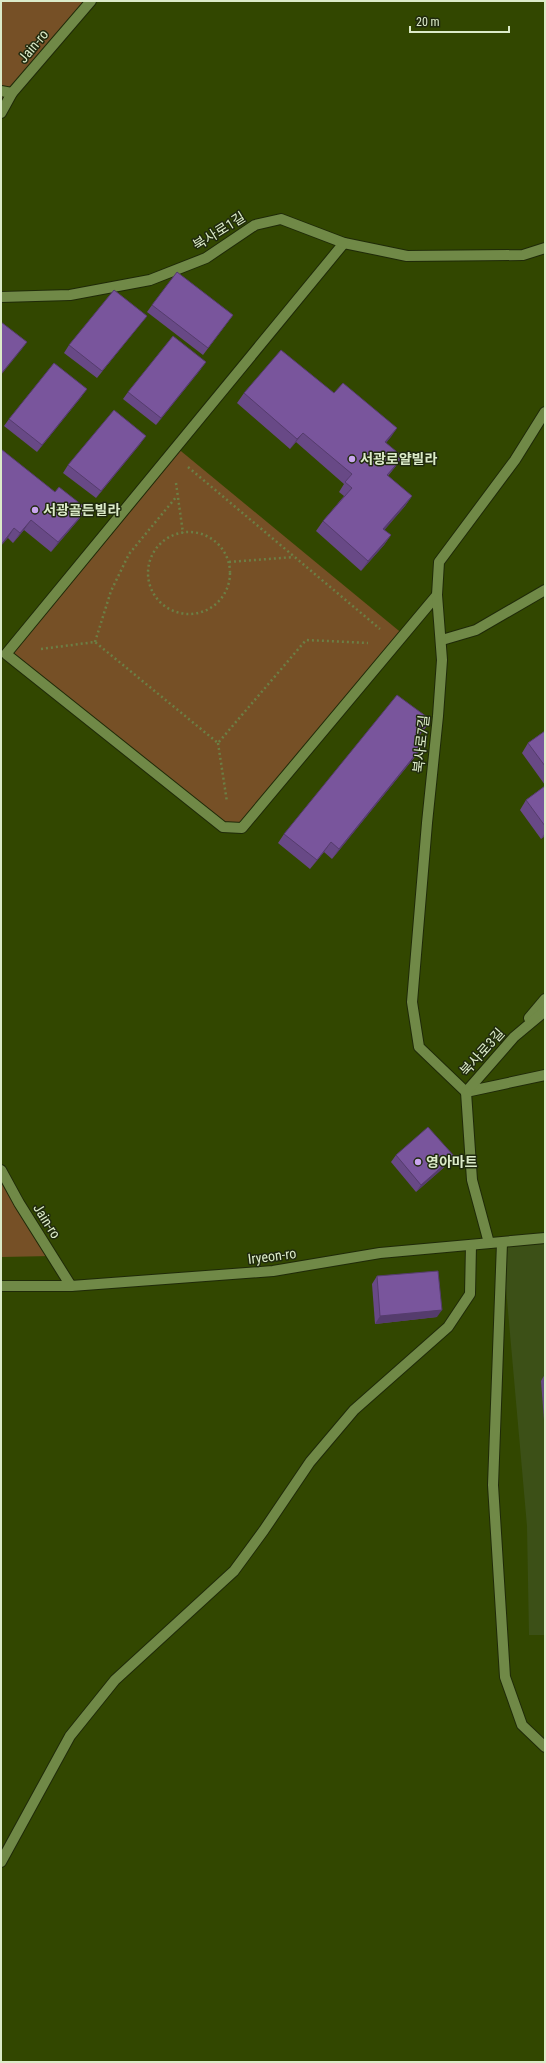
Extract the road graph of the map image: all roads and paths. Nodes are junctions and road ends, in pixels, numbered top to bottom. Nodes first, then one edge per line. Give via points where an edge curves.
1 (90, 1) edge
2 (1, 91) edge
3 (12, 92) junction
4 (1, 113) edge
5 (344, 243) junction
6 (545, 248) edge
7 (1, 297) edge
8 (545, 412) edge
9 (172, 453) junction
10 (177, 496) junction
11 (183, 533) junction
12 (295, 557) junction
13 (229, 562) junction
14 (545, 590) edge
15 (437, 595) junction
16 (442, 640) junction
17 (95, 642) junction
18 (397, 644) junction
19 (4, 654) edge
20 (218, 743) junction
21 (232, 828) junction
22 (545, 999) edge
23 (545, 1011) edge
24 (514, 1037) junction
25 (545, 1075) edge
26 (466, 1092) junction
27 (1, 1170) edge
28 (545, 1238) edge
29 (488, 1243) junction
30 (502, 1243) junction
31 (471, 1244) junction
32 (1, 1286) edge
33 (70, 1286) junction
34 (545, 1747) edge
35 (1, 1862) edge

1 - 3 street, Jain-ro
2 - 3 street
3 - 4 street, Jain-ro
5 - 6 street, 북사로1길 via 407,256 523,255
5 - 7 street, 북사로1길 via 281,219 255,224 206,258 150,280 70,295
5 - 9 street
8 - 15 street, 북사로7길 via 515,460 439,562
9 - 10 path
9 - 12 path
9 - 19 street
10 - 11 path
10 - 17 path via 129,554 111,592
11 - 13 path via 203,533 215,540 224,550
11 - 13 path via 164,540 154,550 149,563 151,590 158,601 169,609 182,614 196,614 209,610 220,601 227,590 231,576
12 - 13 path
12 - 18 path
14 - 16 street via 476,630
15 - 16 street, 북사로7길
15 - 18 street
16 - 26 street, 북사로7길 via 438,716 412,1002 419,1047
17 - 19 path
17 - 20 path
18 - 20 path via 306,640
18 - 21 street via 242,828
19 - 21 street via 223,827
20 - 21 path
22 - 24 street
23 - 24 street, 북사로3길
24 - 26 street, 북사로3길
25 - 26 street
26 - 29 street, 북사로3길 via 472,1180
27 - 33 street, Jain-ro
28 - 30 street, Iryeon-ro
29 - 30 street, Iryeon-ro
29 - 31 street, Iryeon-ro
30 - 34 street via 493,1485 505,1677 522,1725
31 - 33 street, Iryeon-ro via 380,1253 273,1271
31 - 35 street via 470,1294 448,1328 354,1410 310,1462 234,1571 115,1680 70,1736
32 - 33 street, Iryeon-ro

